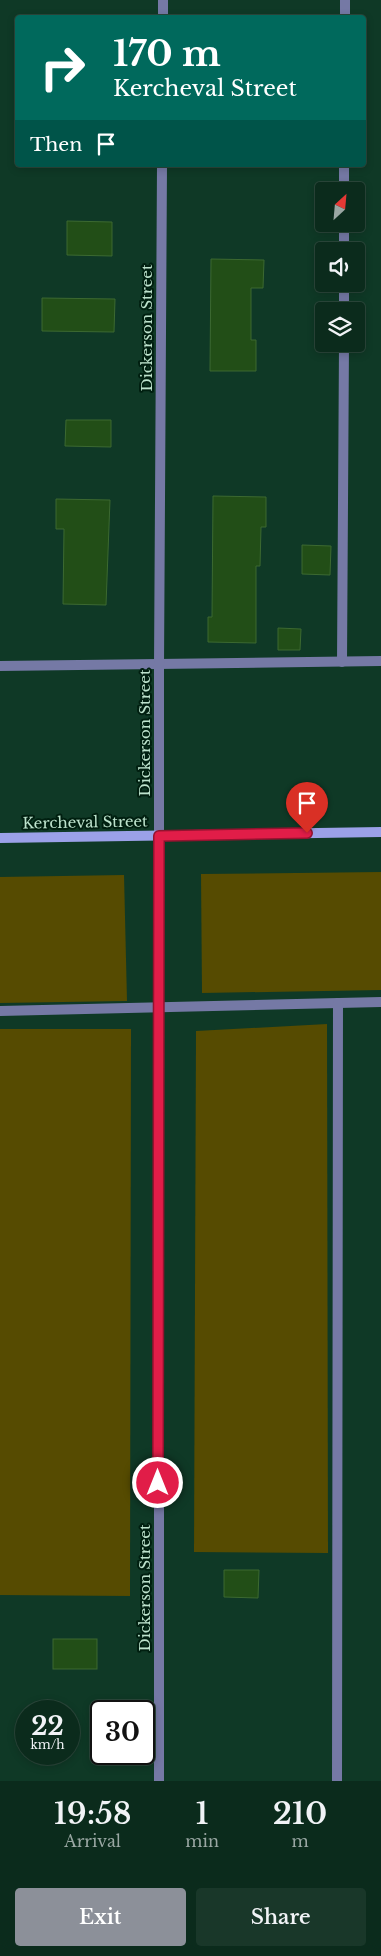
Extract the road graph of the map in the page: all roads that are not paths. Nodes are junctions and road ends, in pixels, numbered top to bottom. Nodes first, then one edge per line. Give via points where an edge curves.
1 (163, 0) edge
2 (345, 0) edge
3 (162, 15) edge
4 (345, 15) edge
5 (162, 167) edge
6 (344, 167) edge
7 (344, 182) edge
8 (344, 352) edge
9 (381, 661) edge
10 (342, 662) junction
11 (0, 666) edge
12 (159, 666) junction
13 (381, 832) edge
14 (159, 836) junction
15 (0, 838) edge
16 (381, 1002) edge
17 (338, 1003) junction
18 (158, 1007) junction
19 (0, 1011) edge
20 (158, 1781) edge
21 (337, 1781) edge

1 - 3 street
2 - 4 street
5 - 12 street, Dickerson Street
6 - 7 street
8 - 10 street
9 - 10 street
10 - 12 street
11 - 12 street
12 - 14 street, Dickerson Street
13 - 14 street, Kercheval Street
14 - 15 street, Kercheval Street
14 - 18 street, Dickerson Street
16 - 17 street
17 - 18 street
17 - 21 street
18 - 19 street
18 - 20 street, Dickerson Street

